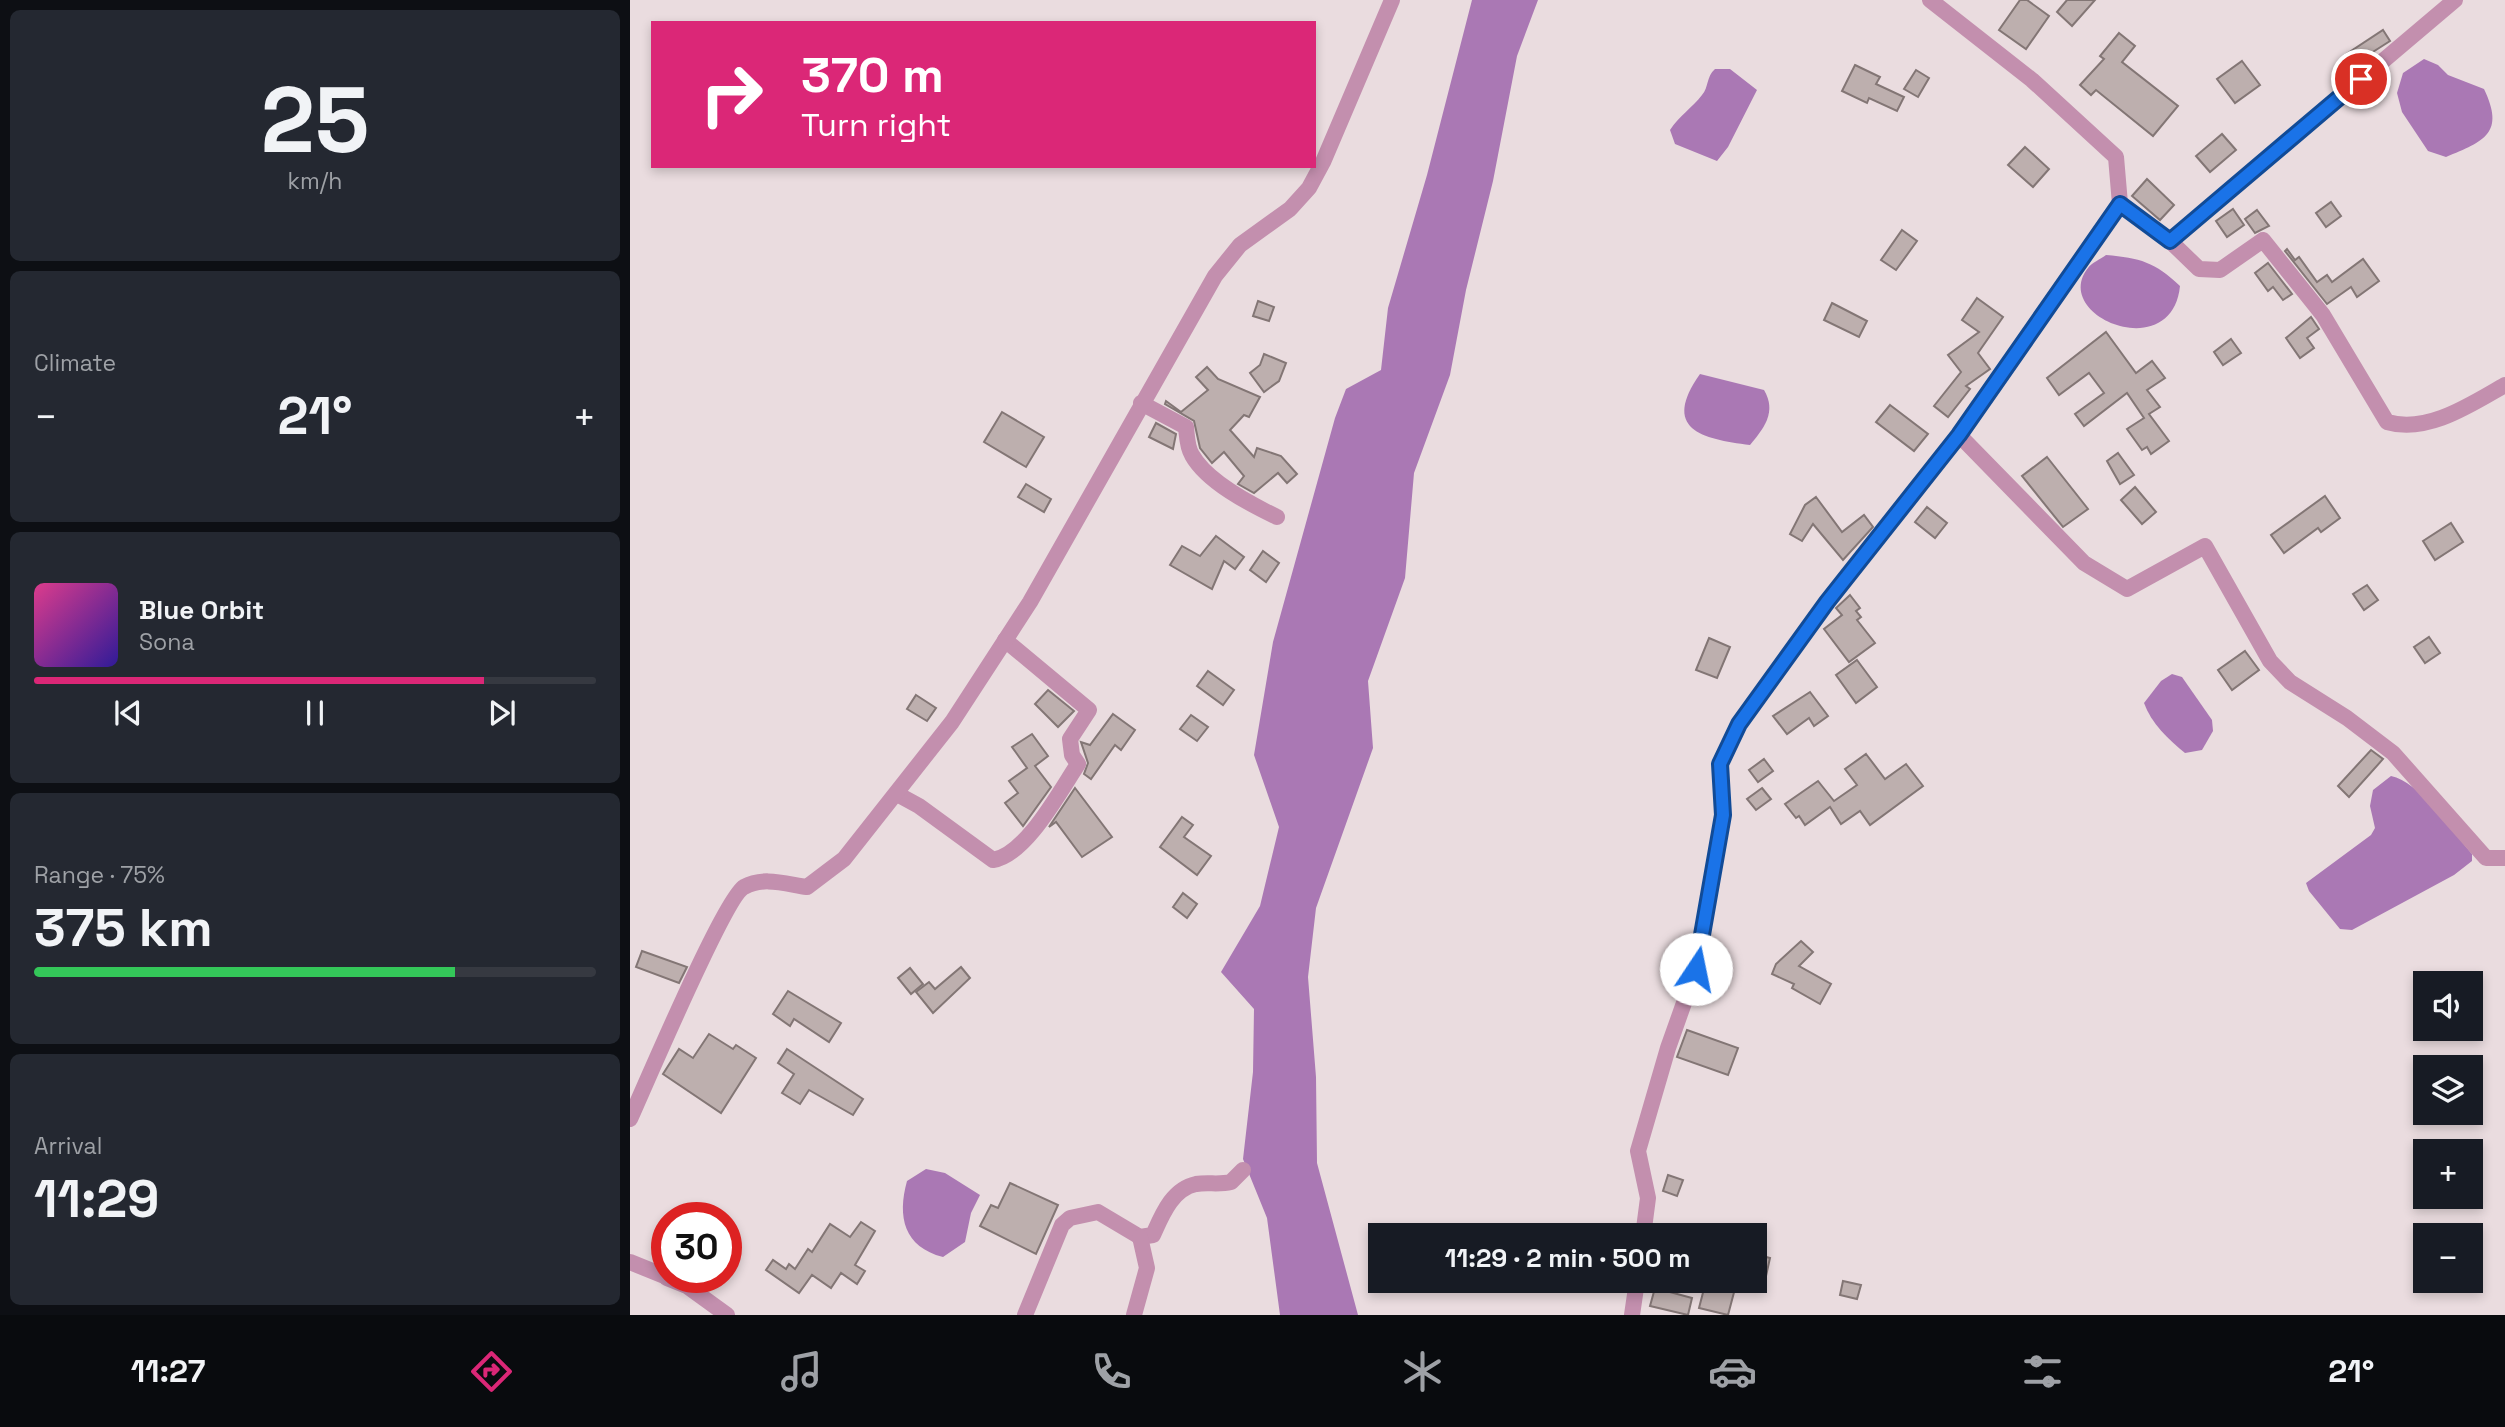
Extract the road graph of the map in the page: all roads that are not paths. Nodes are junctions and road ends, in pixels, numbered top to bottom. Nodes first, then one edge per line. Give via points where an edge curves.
1 (1392, 0) edge
2 (1930, 0) edge
3 (2455, 0) edge
4 (2120, 204) junction
5 (2170, 241) junction
6 (2505, 385) edge
7 (1141, 403) junction
8 (1959, 435) junction
9 (1277, 517) dead end
10 (1005, 640) junction
11 (897, 794) junction
12 (2505, 858) edge
13 (630, 1119) edge
14 (1243, 1170) dead end
15 (1645, 1223) edge
16 (1140, 1237) junction
17 (630, 1262) edge
18 (651, 1271) edge
19 (697, 1293) edge
20 (1635, 1293) edge
21 (727, 1315) edge
22 (1025, 1315) edge
23 (1134, 1315) edge
24 (1632, 1315) edge

1 - 7 street via 1309,188 1290,209 1240,245 1215,276
2 - 4 street via 2032,80 2116,157
3 - 5 street
4 - 5 street
4 - 8 street
5 - 6 street via 2199,269 2221,270 2263,240 2323,315 2387,422 2406,428 2457,412
7 - 9 street via 1186,427 1190,452 1198,464 1243,500
7 - 10 street
8 - 12 street via 2084,563 2127,589 2205,546 2270,661 2290,682 2393,753 2486,858
8 - 15 street via 1811,624 1739,724 1720,764 1723,815 1696,969 1638,1151 1648,1198
10 - 11 street via 952,722
10 - 11 street via 1089,710 1070,739 1078,764 1046,812 1022,842 1003,859 993,860
11 - 13 street via 844,859 807,887 760,880 741,888 702,960
14 - 16 street via 1231,1182 1195,1184 1180,1191 1153,1235
16 - 22 street via 1098,1212 1070,1217 1062,1225
16 - 23 street via 1147,1268
17 - 18 street
19 - 21 street
20 - 24 street

